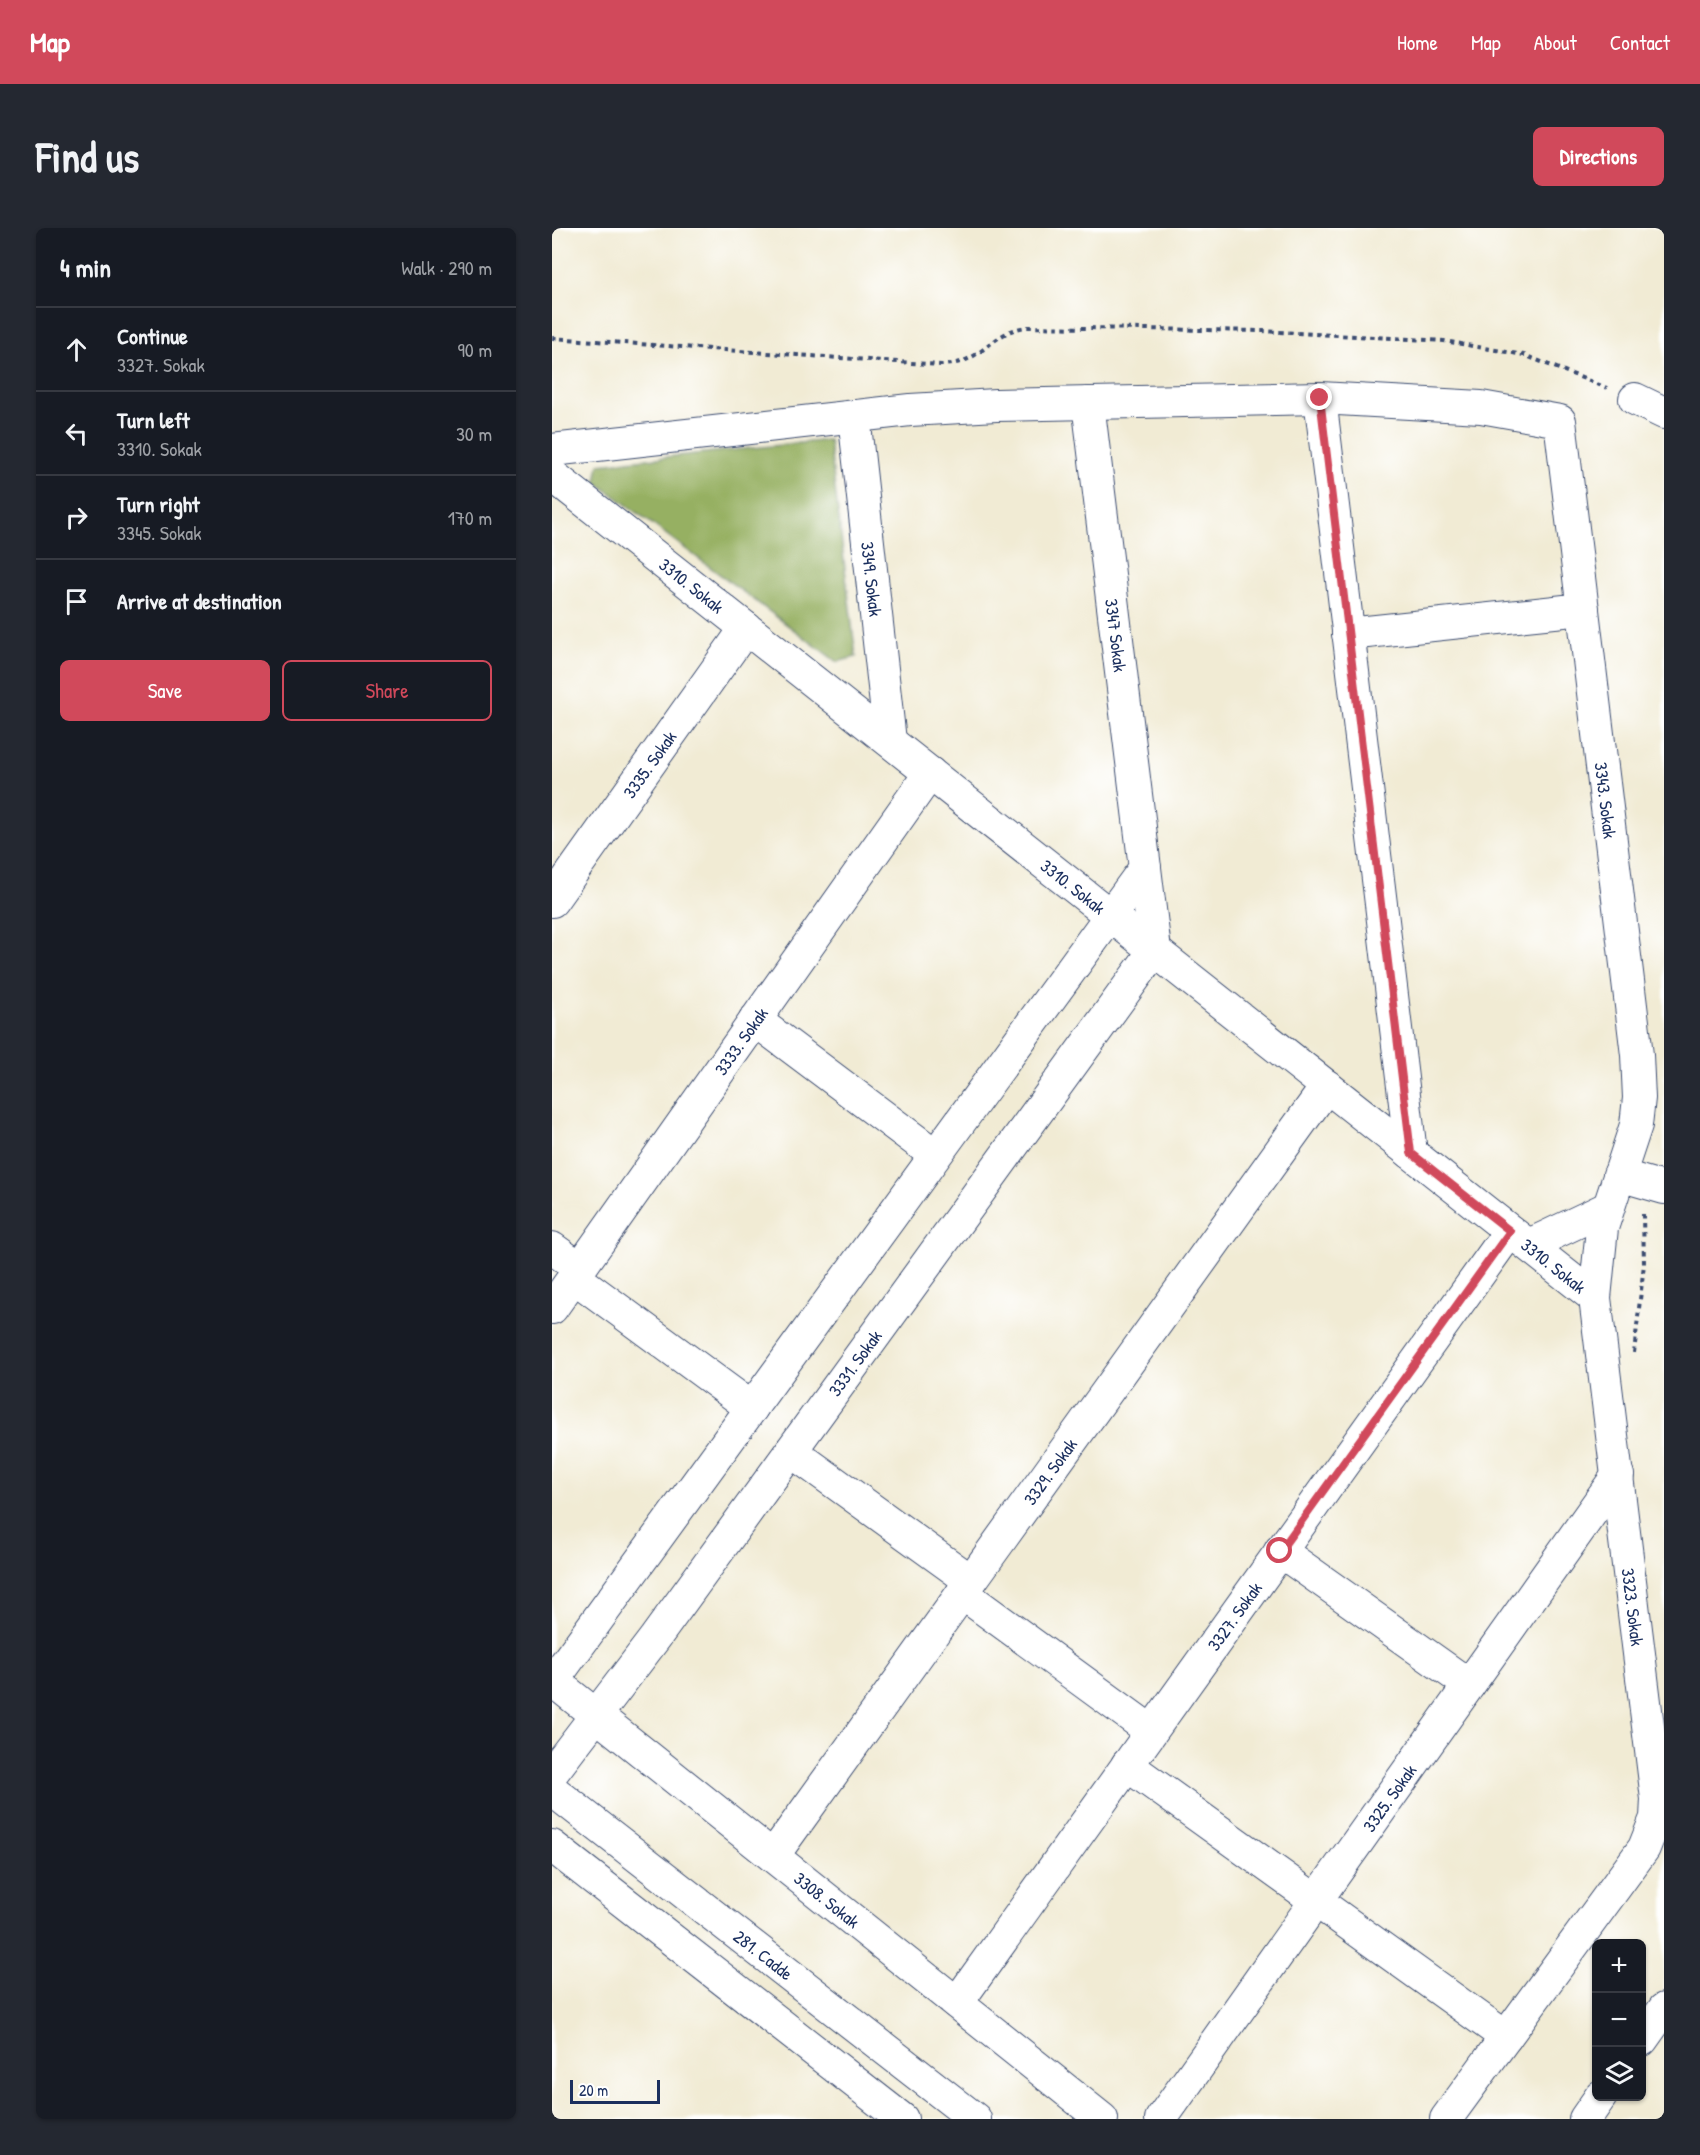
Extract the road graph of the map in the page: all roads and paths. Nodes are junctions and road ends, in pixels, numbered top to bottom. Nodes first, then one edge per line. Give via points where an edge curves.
1 (552, 338) edge
2 (1320, 398) junction
3 (1635, 399) joint
4 (1088, 403) junction
5 (1664, 412) edge
6 (854, 416) junction
7 (552, 450) edge
8 (556, 486) edge
9 (1583, 609) junction
10 (746, 628) junction
11 (1348, 634) junction
12 (890, 741) junction
13 (930, 772) junction
14 (1145, 868) junction
15 (552, 901) edge
16 (1110, 915) junction
17 (1155, 950) junction
18 (755, 1020) junction
19 (1327, 1086) junction
20 (1411, 1153) junction
21 (936, 1155) junction
22 (1642, 1182) edge
23 (1607, 1208) junction
24 (1519, 1238) junction
25 (552, 1248) edge
26 (577, 1273) junction
27 (1595, 1298) junction
28 (552, 1308) edge
29 (1634, 1357) dead end
30 (752, 1408) junction
31 (791, 1451) junction
32 (1618, 1475) junction
33 (1280, 1551) junction
34 (967, 1587) junction
35 (552, 1681) edge
36 (1469, 1685) junction
37 (597, 1716) junction
38 (1151, 1731) junction
39 (1127, 1765) junction
40 (552, 1773) edge
41 (552, 1790) edge
42 (552, 1846) edge
43 (773, 1856) junction
44 (1316, 1901) junction
45 (957, 2003) junction
46 (1664, 2009) edge
47 (1646, 2033) edge
48 (1506, 2037) junction
49 (1598, 2101) edge
50 (902, 2119) edge
51 (975, 2119) edge
52 (1102, 2119) edge
53 (1161, 2119) edge
54 (1446, 2119) edge
55 (1585, 2119) edge

1 - 3 path via 957,365 970,360 1005,333 1027,327 1343,334 1501,349
2 - 4 street
2 - 9 street, 3343. Sokak via 1481,406 1560,421
2 - 11 street
3 - 5 street
4 - 6 street via 974,406
4 - 14 street, 3347 Sokak
6 - 7 street
6 - 12 street, 3349. Sokak
8 - 10 street, 3310. Sokak
9 - 11 street
9 - 22 street, 3343. Sokak via 1637,1055 1636,1125
10 - 12 street, 3310. Sokak
10 - 15 street, 3335. Sokak
11 - 20 street
12 - 13 street, 3310. Sokak
13 - 16 street, 3310. Sokak
13 - 18 street, 3333. Sokak
14 - 16 street
14 - 17 street, 3347 Sokak
16 - 17 street, 3310. Sokak
16 - 21 street
17 - 19 street, 3310. Sokak
17 - 31 street, 3331. Sokak
18 - 21 street
18 - 26 street, 3333. Sokak
19 - 20 street, 3310. Sokak
19 - 34 street, 3329. Sokak
20 - 24 street, 3310. Sokak
21 - 30 street
22 - 23 street, 3323. Sokak
22 - 29 path via 1644,1264
23 - 24 street
23 - 27 street, 3323. Sokak
24 - 27 street, 3310. Sokak
24 - 33 street, 3327. Sokak
25 - 26 street
26 - 28 street, 3333. Sokak
26 - 30 street
27 - 32 street, 3323. Sokak
30 - 35 street
31 - 34 street
31 - 37 street, 3331. Sokak
32 - 36 street, 3325. Sokak
32 - 48 street, 3323. Sokak via 1657,1799 1656,1818 1644,1848
33 - 36 street
33 - 38 street, 3327. Sokak
34 - 38 street
34 - 43 street, 3329. Sokak
35 - 37 street, 3308. Sokak
36 - 44 street, 3325. Sokak
37 - 40 street, 3331. Sokak
37 - 43 street, 3308. Sokak
38 - 39 street, 3327. Sokak
39 - 44 street
39 - 45 street, 3327. Sokak
41 - 51 street, 281. Cadde
42 - 50 street
43 - 45 street, 3308. Sokak
44 - 48 street
44 - 53 street, 3325. Sokak
45 - 52 street, 3308. Sokak
46 - 47 street
48 - 54 street, 3323. Sokak
49 - 55 street

